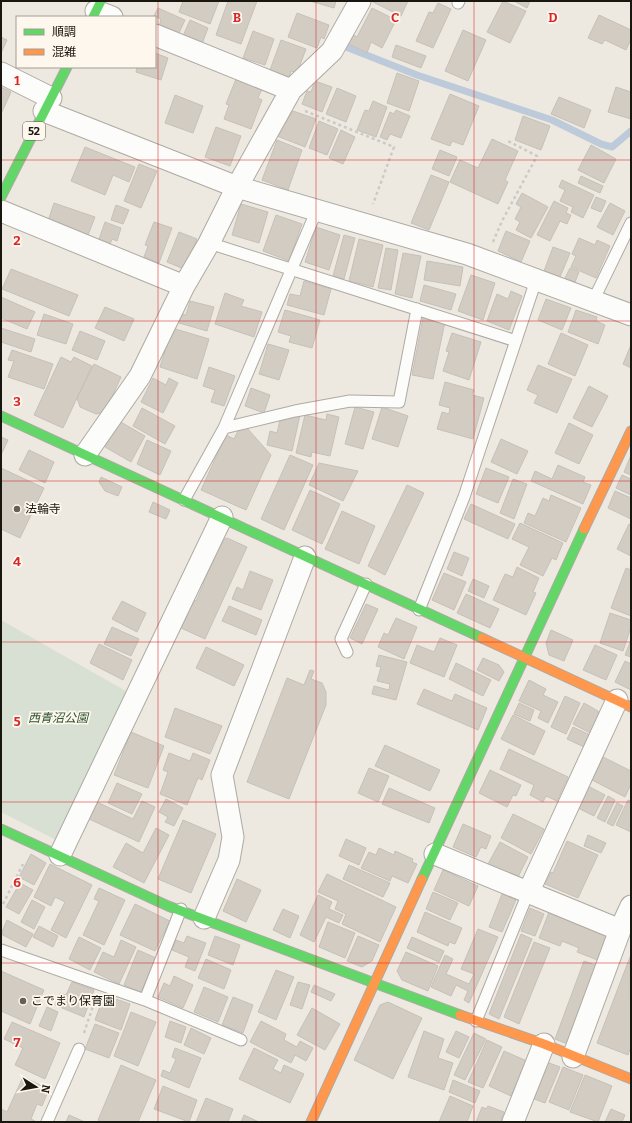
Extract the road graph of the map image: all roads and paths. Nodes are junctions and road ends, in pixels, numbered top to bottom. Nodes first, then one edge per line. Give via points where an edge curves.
1 (360, 1) edge
2 (156, 35) edge
3 (66, 68) edge
4 (1, 73) edge
5 (287, 96) junction
6 (47, 105) junction
7 (506, 140) dead end
8 (237, 187) junction
9 (1, 196) edge
10 (1, 211) edge
11 (316, 212) junction
12 (631, 223) edge
13 (365, 225) junction
14 (209, 244) junction
15 (485, 260) junction
16 (293, 269) junction
17 (536, 280) junction
18 (184, 286) junction
19 (593, 300) junction
20 (417, 308) junction
21 (631, 315) edge
22 (516, 340) junction
23 (1, 416) edge
24 (224, 428) junction
25 (631, 431) edge
26 (85, 455) junction
27 (184, 500) junction
28 (222, 517) junction
29 (305, 557) junction
30 (366, 584) junction
31 (419, 610) junction
32 (347, 652) dead end
33 (524, 656) junction
34 (624, 704) edge
35 (1, 829) edge
36 (33, 843) junction
37 (435, 854) junction
38 (60, 855) junction
39 (528, 893) junction
40 (3, 904) dead end
41 (631, 906) edge
42 (181, 909) junction
43 (204, 918) junction
44 (620, 930) junction
45 (1, 950) edge
46 (375, 983) junction
47 (100, 984) junction
48 (144, 1000) junction
49 (476, 1021) junction
50 (241, 1040) dead end
51 (544, 1044) junction
52 (79, 1049) joint
53 (573, 1057) junction
54 (631, 1079) edge
55 (47, 1122) edge
56 (311, 1122) edge
57 (513, 1122) edge

1 - 5 street via 332,51
2 - 5 street
3 - 6 main road, 52
4 - 6 street
5 - 8 street
5 - 13 path via 394,147
6 - 8 street
6 - 9 main road, 52
7 - 15 path via 537,156 502,221
8 - 11 street
8 - 14 street
10 - 18 street
11 - 13 street
11 - 16 lane
12 - 19 lane
13 - 15 street
14 - 16 lane
14 - 18 street
15 - 17 street
16 - 20 lane
16 - 24 lane
17 - 19 street
17 - 22 lane
18 - 26 street via 140,376
19 - 21 street
20 - 22 lane
20 - 24 lane via 399,402 350,401
22 - 31 lane via 464,497
23 - 26 main road
24 - 27 lane
25 - 33 main road
26 - 27 main road
27 - 28 main road
28 - 29 main road
28 - 38 street
29 - 30 main road
29 - 43 street via 222,775 233,837 229,860
30 - 31 main road
30 - 32 lane via 341,639
31 - 33 main road
33 - 34 main road
33 - 37 main road
34 - 39 street
35 - 36 main road
36 - 38 main road
36 - 40 path
37 - 39 street
37 - 46 main road
38 - 42 main road via 168,906
39 - 44 street
39 - 49 lane
41 - 44 street
42 - 43 main road
42 - 48 lane
43 - 46 main road
44 - 53 street
45 - 47 lane
46 - 49 main road
46 - 56 main road
47 - 48 lane
47 - 52 path
48 - 50 lane
49 - 51 main road
51 - 53 main road
51 - 57 street
52 - 55 lane
53 - 54 main road

